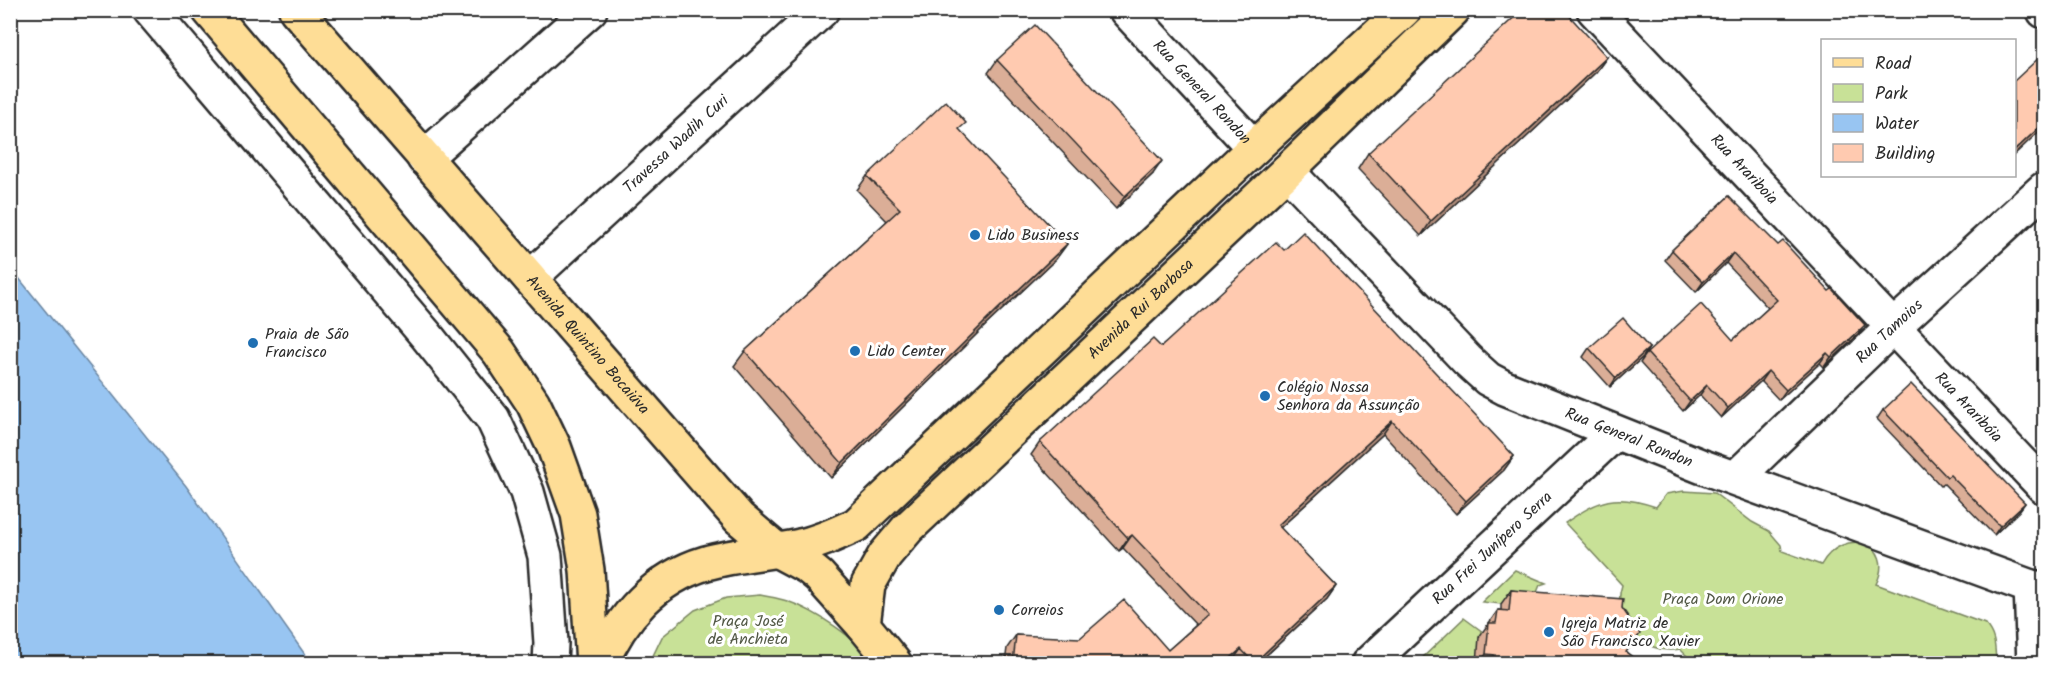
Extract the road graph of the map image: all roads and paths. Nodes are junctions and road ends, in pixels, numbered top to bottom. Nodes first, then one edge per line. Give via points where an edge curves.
1 (150, 10) edge
2 (209, 10) edge
3 (296, 10) edge
4 (590, 10) edge
5 (822, 10) edge
6 (1126, 10) edge
7 (1404, 10) edge
8 (1453, 10) edge
9 (1594, 10) edge
10 (1254, 148) junction
11 (424, 158) junction
12 (1287, 171) junction
13 (2044, 189) edge
14 (530, 278) junction
15 (1893, 327) junction
16 (1614, 433) junction
17 (1736, 478) junction
18 (2044, 488) edge
19 (778, 551) junction
20 (2038, 588) edge
21 (863, 625) junction
22 (550, 663) edge
23 (593, 663) edge
24 (601, 663) edge
25 (895, 663) edge
26 (1368, 663) edge
27 (2034, 663) edge

1 - 22 street via 493,419 527,492 545,556
2 - 23 main road via 500,352 532,403 554,447 578,514 587,570
3 - 11 main road, Avenida Quintino Bocaiúva
4 - 11 street
5 - 14 street, Travessa Wadih Curi
6 - 10 street, Rua General Rondon
7 - 10 main road
8 - 12 main road, Avenida Rui Barbosa
9 - 15 street, Rua Arariboia
10 - 19 main road via 856,525
11 - 14 main road, Avenida Quintino Bocaiúva
12 - 16 street, Rua General Rondon via 1488,379
12 - 21 main road, Avenida Rui Barbosa via 908,528 885,555 868,585
13 - 15 street, Rua Tamoios
14 - 19 main road, Avenida Quintino Bocaiúva via 739,518
15 - 17 street, Rua Tamoios
15 - 18 street, Rua Araribóia
16 - 17 street, Rua General Rondon
16 - 26 street, Rua Frei Junípero Serra
17 - 20 street, Rua General Rondon
19 - 21 main road, Avenida Quintino Bocaiúva via 819,576
19 - 24 main road via 718,561 678,573 631,612
20 - 27 street
21 - 25 main road, Avenida Quintino Bocaiúva

